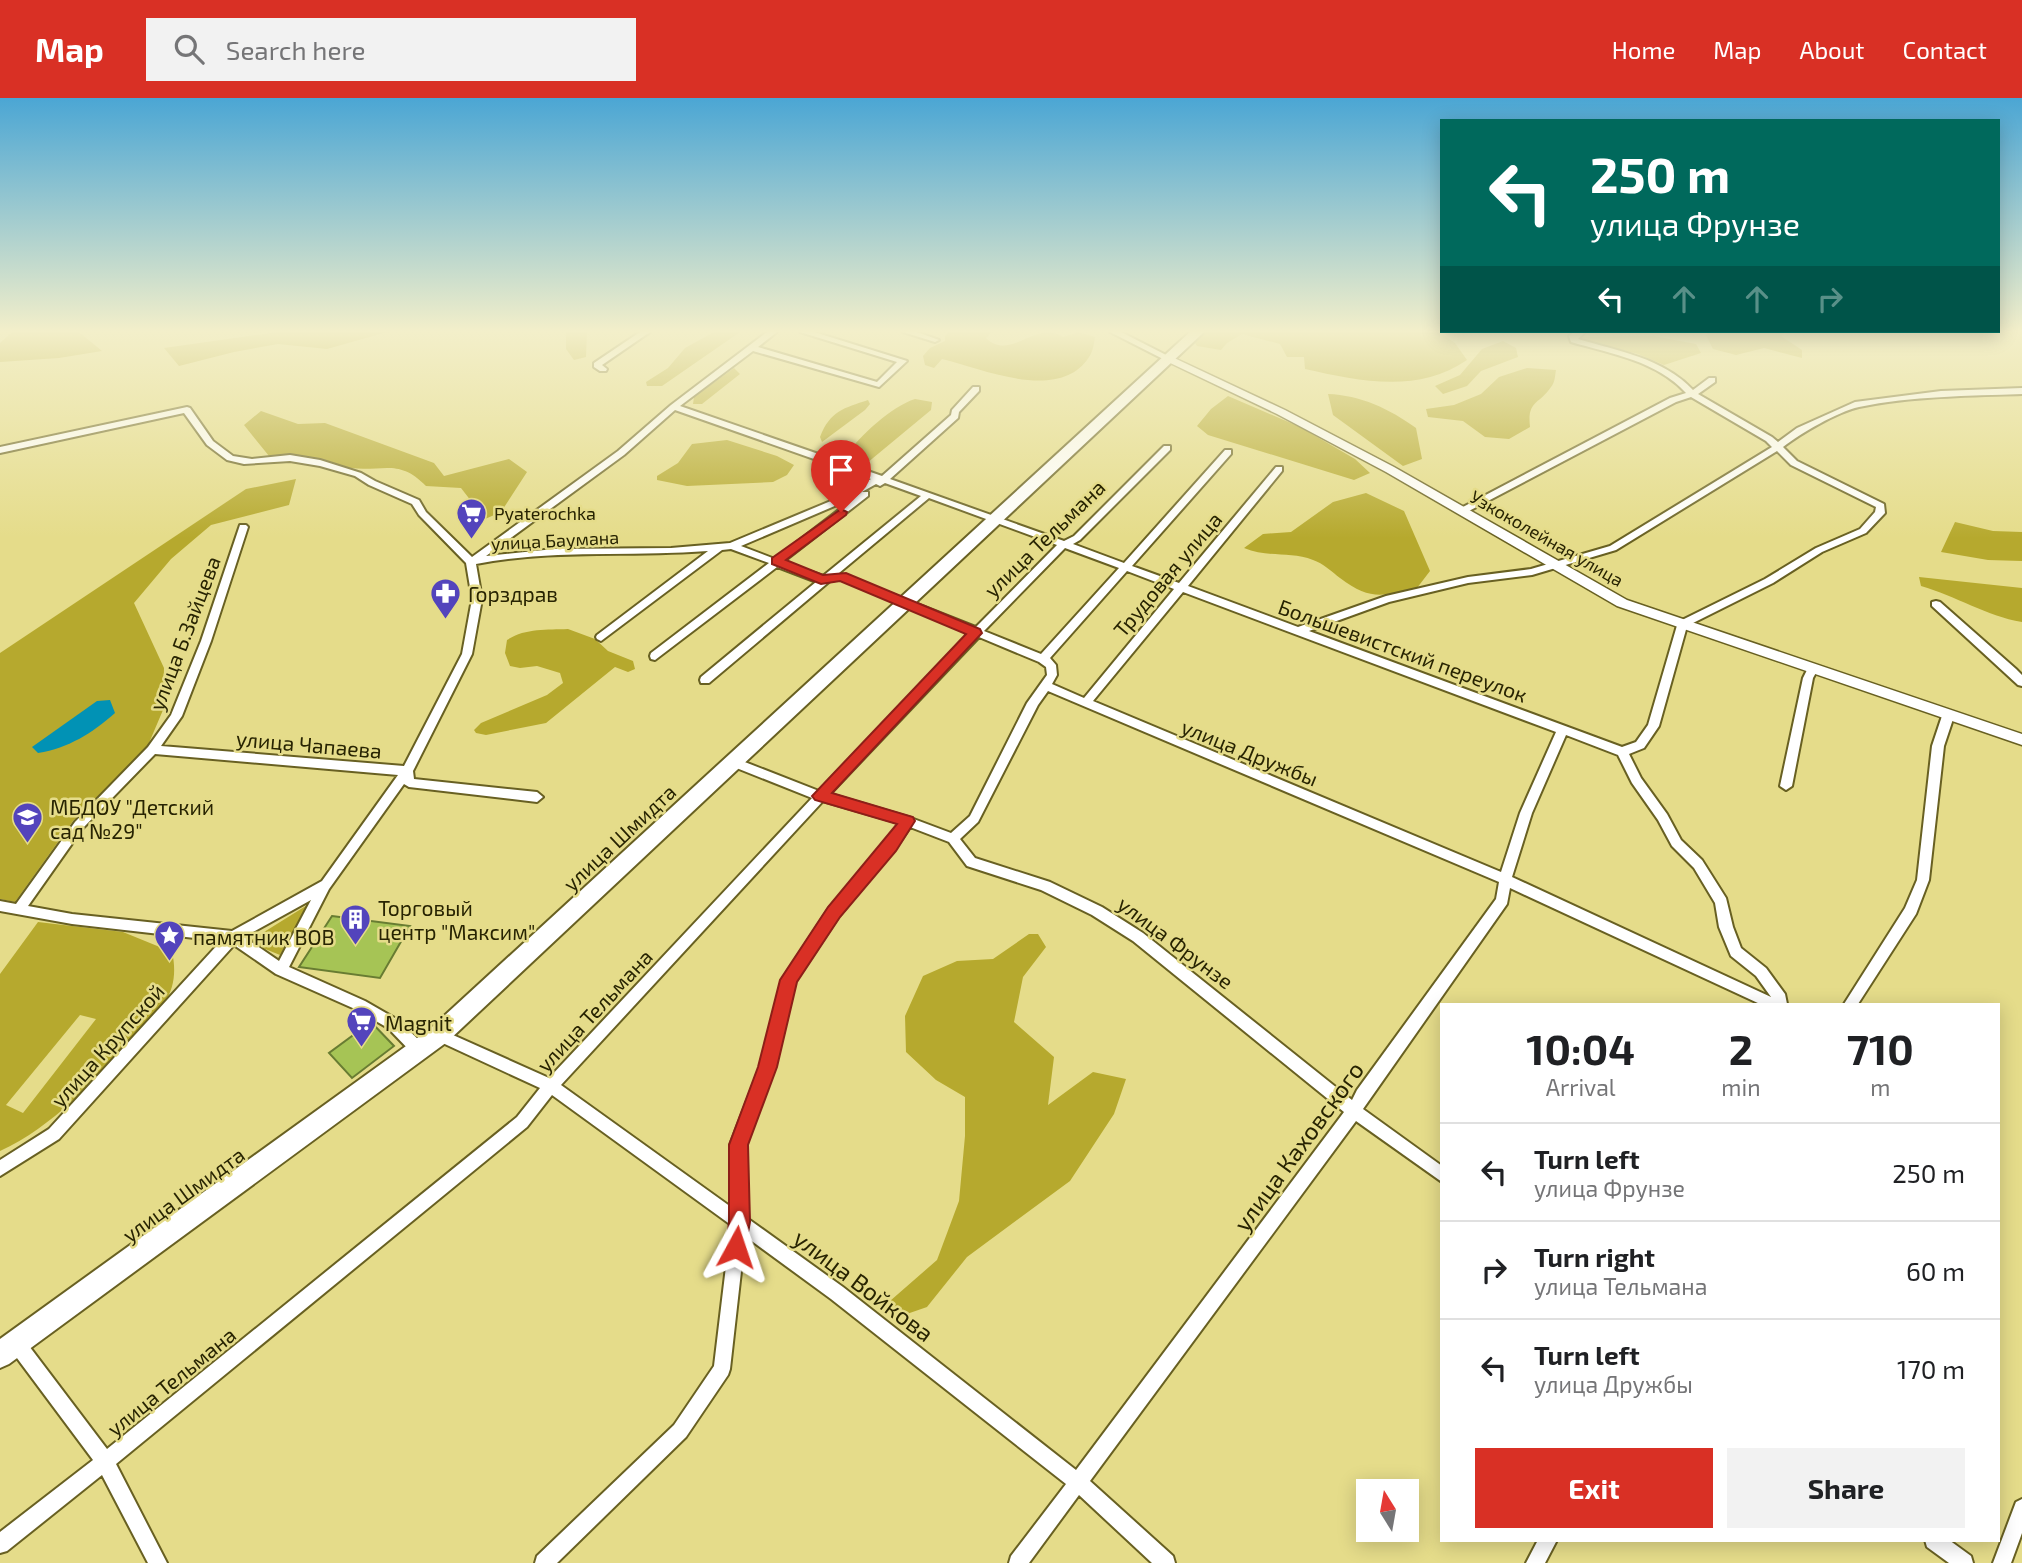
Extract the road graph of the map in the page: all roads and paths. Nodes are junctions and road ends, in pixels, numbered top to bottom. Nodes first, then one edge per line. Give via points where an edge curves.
1 (683, 400) edge
2 (966, 400) edge
3 (1124, 400) edge
4 (1259, 400) edge
5 (1672, 400) edge
6 (1703, 400) edge
7 (1891, 400) edge
8 (674, 407) junction
9 (1167, 447) dead end
10 (1776, 448) junction
11 (0, 450) edge
12 (1228, 452) dead end
13 (1279, 469) dead end
14 (881, 479) junction
15 (927, 495) junction
16 (1464, 510) junction
17 (994, 519) junction
18 (243, 527) dead end
19 (733, 546) junction
20 (1062, 546) junction
21 (719, 548) junction
22 (777, 561) junction
23 (471, 562) junction
24 (1554, 564) junction
25 (1126, 567) junction
26 (826, 579) junction
27 (1179, 589) junction
28 (905, 601) junction
29 (1936, 604) dead end
30 (1682, 624) junction
31 (1298, 631) junction
32 (976, 633) junction
33 (601, 638) dead end
34 (654, 656) dead end
35 (1043, 659) junction
36 (1813, 669) junction
37 (705, 680) dead end
38 (2022, 682) edge
39 (1046, 686) junction
40 (1085, 704) junction
41 (1948, 716) junction
42 (1563, 729) junction
43 (2022, 740) edge
44 (152, 750) junction
45 (1622, 752) junction
46 (733, 762) junction
47 (407, 771) junction
48 (1786, 786) dead end
49 (820, 796) junction
50 (537, 797) dead end
51 (907, 821) junction
52 (953, 839) junction
53 (1504, 879) junction
54 (326, 885) junction
55 (0, 906) edge
56 (19, 909) junction
57 (233, 937) junction
58 (281, 970) junction
59 (1771, 1003) edge
60 (1780, 1003) edge
61 (1852, 1003) edge
62 (439, 1035) junction
63 (419, 1050) junction
64 (551, 1086) junction
65 (1354, 1111) junction
66 (0, 1170) edge
67 (1440, 1174) edge
68 (739, 1222) junction
69 (8, 1350) edge
70 (105, 1462) junction
71 (1079, 1483) junction
72 (2022, 1508) edge
73 (1547, 1542) edge
74 (1937, 1542) edge
75 (0, 1544) edge
76 (158, 1563) edge
77 (544, 1563) edge
78 (1018, 1563) edge
79 (1166, 1563) edge
80 (1535, 1563) edge
81 (1964, 1563) edge
82 (2002, 1563) edge

1 - 8 street, улица Баумана
2 - 14 street via 955,416
3 - 17 main road, улица Шмидта
4 - 16 street, Узкоколейная улица
5 - 16 street
6 - 10 street via 1769,439
7 - 10 street via 1855,405 1800,430
8 - 14 street, Большевистский переулок
8 - 23 street, улица Баумана via 621,453
9 - 20 street, улица Тельмана via 1077,538
10 - 24 street via 1613,548
10 - 30 street via 1794,463 1881,506 1880,513 1863,531
11 - 23 street via 187,410 201,435 231,458 293,458 356,472 406,496
12 - 25 street
13 - 27 street, Трудовая улица
14 - 15 street, Большевистский переулок
14 - 19 street, улица Баумана
14 - 22 street
15 - 17 street, Большевистский переулок
15 - 26 street
16 - 24 street, Узкоколейная улица
17 - 20 street, Большевистский переулок
17 - 28 main road, улица Шмидта
18 - 44 street, улица Б.Зайцева via 176,716
19 - 21 street, улица Баумана
19 - 22 street
20 - 25 street, Большевистский переулок
20 - 32 street, улица Тельмана
21 - 23 street, улица Баумана via 554,552
21 - 33 street
22 - 26 street
22 - 34 street
23 - 47 street via 477,599 467,654
24 - 30 street, Узкоколейная улица via 1622,603
24 - 31 street via 1386,599
25 - 27 street, Большевистский переулок
25 - 35 street
26 - 28 street via 841,576
26 - 37 street
27 - 31 street, Большевистский переулок
27 - 40 street, Трудовая улица
28 - 32 street
28 - 46 main road, улица Шмидта
29 - 38 street
30 - 36 street, Узкоколейная улица
30 - 45 street via 1653,726 1640,745
31 - 42 street, Большевистский переулок
32 - 35 street
32 - 49 street, улица Тельмана
35 - 39 street via 1051,665
36 - 41 street, Узкоколейная улица
36 - 48 street
39 - 40 street, улица Дружбы
39 - 52 street via 1032,703 974,819
40 - 53 street, улица Дружбы
41 - 43 street, Узкоколейная улица
41 - 61 street via 1937,746 1923,880 1911,910
42 - 45 street, Большевистский переулок
42 - 53 street, улица Каховского via 1531,800
44 - 47 street, улица Чапаева
44 - 56 street, улица Б.Зайцева via 79,825
45 - 60 street via 1676,843 1698,864 1721,902 1736,952 1761,972
46 - 49 street, улица Фрунзе
46 - 62 main road, улица Шмидта
47 - 50 street, улица Чапаева via 409,783
47 - 54 street
49 - 51 street, улица Фрунзе
49 - 64 street, улица Тельмана
51 - 52 street, улица Фрунзе
51 - 68 street via 834,912 789,980 768,1067 738,1145
52 - 65 street, улица Фрунзе via 971,862 1045,886 1138,937
53 - 59 street, улица Дружбы
53 - 65 street, улица Каховского via 1502,901
54 - 57 street
54 - 58 street
55 - 56 street
56 - 57 street
57 - 58 street
57 - 66 street, улица Крупской via 54,1134
58 - 63 street via 393,1024
62 - 63 main road, улица Шмидта
62 - 64 street, улица Войкова
63 - 69 main road, улица Шмидта
64 - 68 street, улица Войкова
64 - 70 street, улица Тельмана via 522,1122
65 - 67 street, улица Фрунзе
65 - 71 street, улица Каховского
68 - 71 street, улица Войкова
68 - 77 street via 722,1368 681,1431
69 - 70 street
70 - 75 street, улица Тельмана
70 - 76 street
71 - 78 street, улица Каховского
71 - 79 street, улица Войкова
72 - 82 street
73 - 80 street
74 - 81 street

